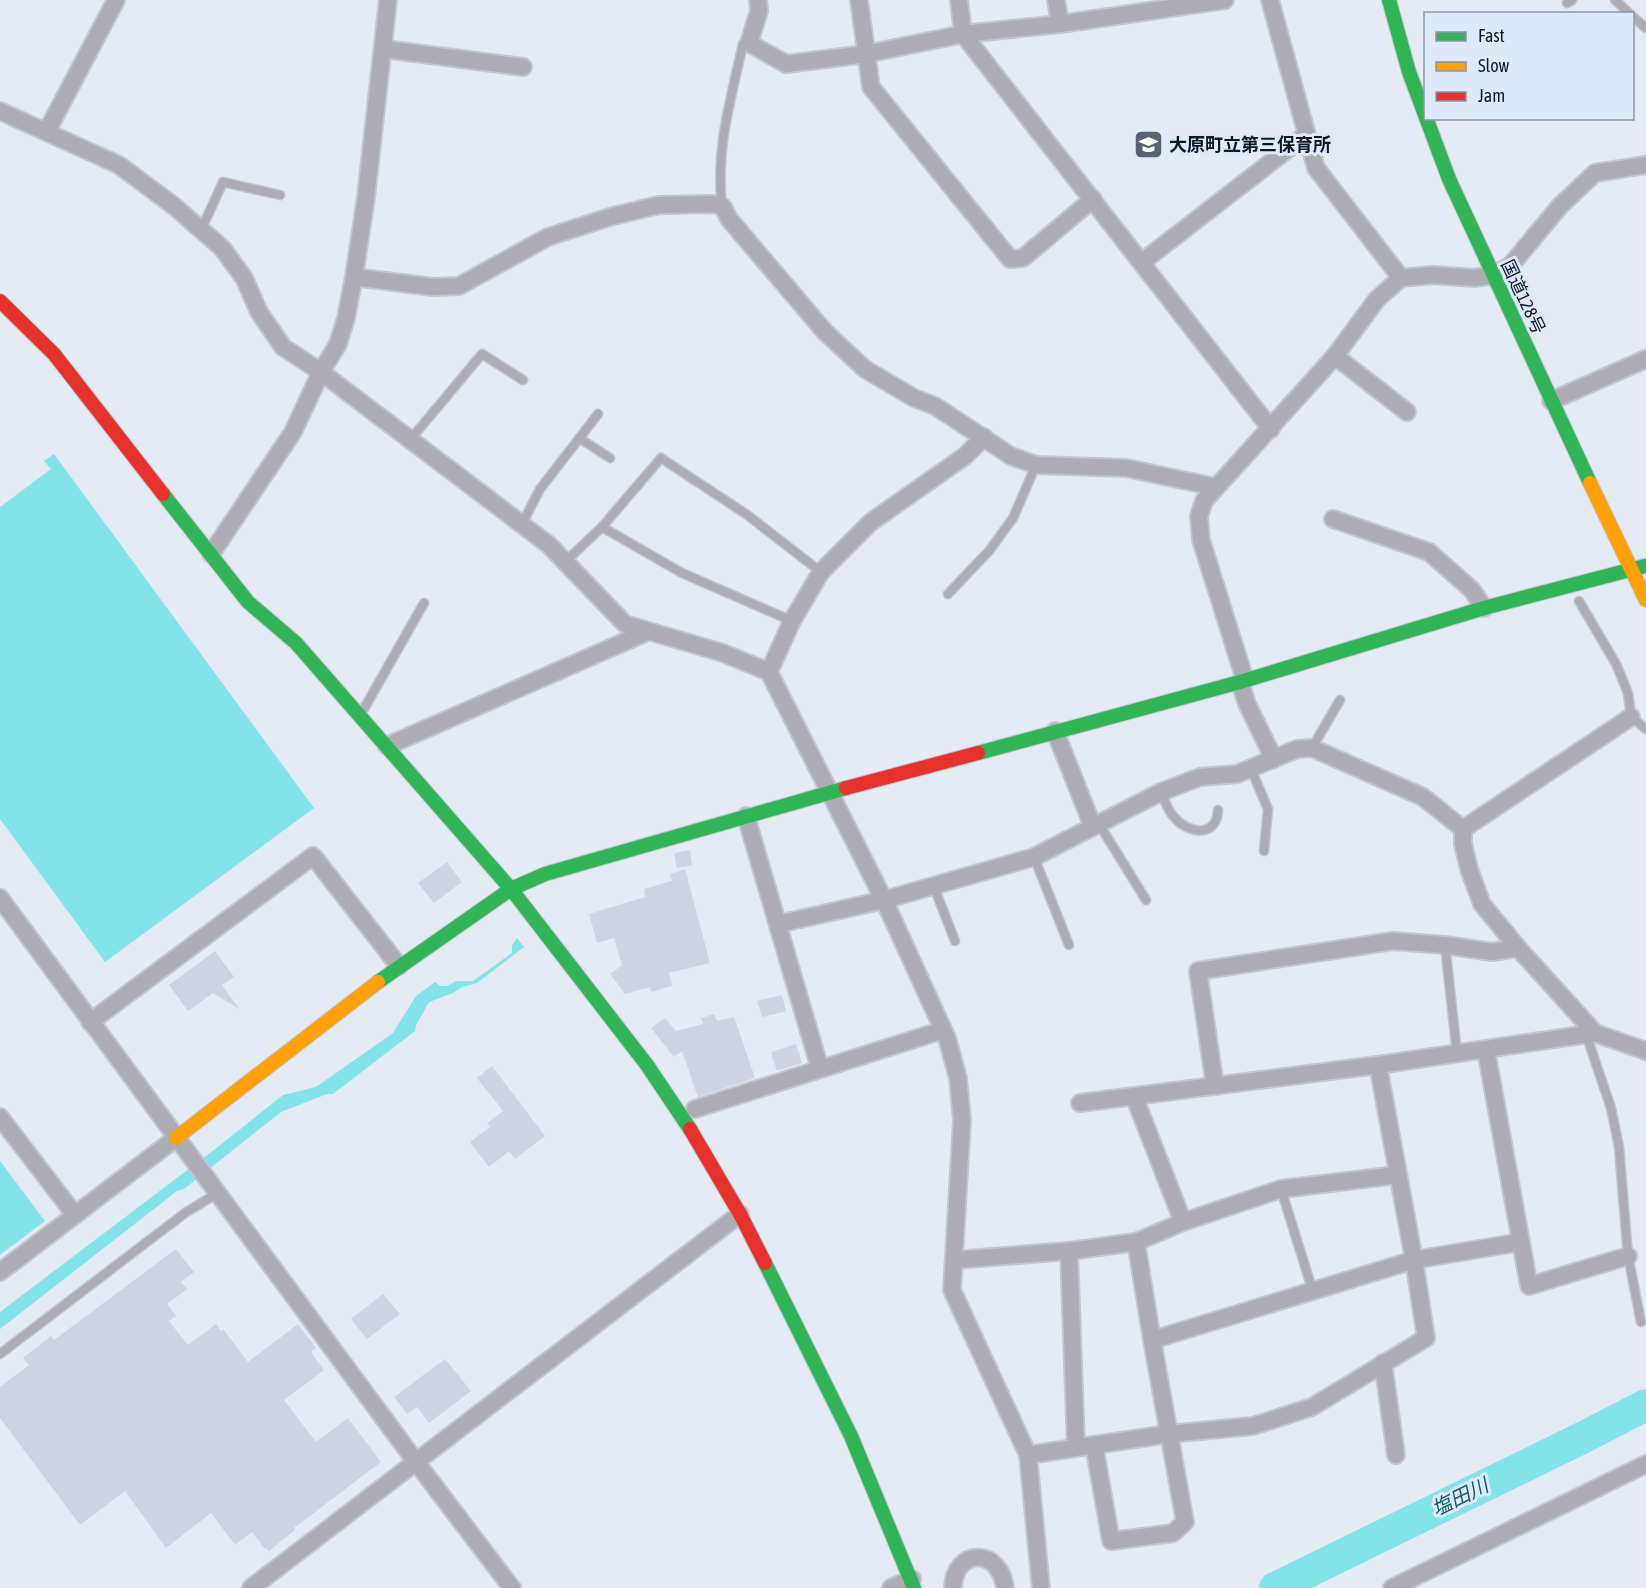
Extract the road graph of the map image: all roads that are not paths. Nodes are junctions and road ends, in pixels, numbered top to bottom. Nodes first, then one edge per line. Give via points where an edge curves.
1 (116, 0) edge
2 (388, 0) edge
3 (758, 0) edge
4 (860, 0) edge
5 (959, 0) edge
6 (1056, 0) edge
7 (1225, 0) edge
8 (1270, 0) edge
9 (1389, 0) edge
10 (1615, 0) edge
11 (1154, 5) edge
12 (1628, 12) edge
13 (1634, 18) edge
14 (1059, 24) junction
15 (1646, 28) edge
16 (963, 34) junction
17 (749, 43) junction
18 (384, 49) junction
19 (866, 54) junction
20 (523, 66) dead end
21 (0, 111) edge
22 (1424, 115) edge
23 (1426, 120) edge
24 (47, 131) junction
25 (1306, 135) junction
26 (1646, 165) edge
27 (280, 195) dead end
28 (1093, 199) junction
29 (723, 207) junction
30 (201, 230) junction
31 (1142, 262) junction
32 (1493, 275) junction
33 (354, 277) junction
34 (1401, 278) junction
35 (0, 301) edge
36 (1335, 356) junction
37 (1645, 363) edge
38 (321, 372) junction
39 (524, 380) dead end
40 (1551, 401) junction
41 (1407, 412) dead end
42 (598, 414) dead end
43 (1270, 429) junction
44 (984, 437) junction
45 (579, 438) junction
46 (410, 441) junction
47 (610, 458) dead end
48 (1036, 465) junction
49 (1215, 487) junction
50 (1333, 519) dead end
51 (522, 524) junction
52 (602, 527) junction
53 (212, 554) junction
54 (566, 561) junction
55 (1646, 566) edge
56 (1632, 570) junction
57 (821, 572) junction
58 (948, 594) dead end
59 (1646, 600) edge
60 (1580, 601) dead end
61 (424, 603) dead end
62 (1484, 608) junction
63 (792, 621) junction
64 (647, 632) junction
65 (769, 672) junction
66 (1242, 681) junction
67 (1340, 700) dead end
68 (360, 715) junction
69 (1631, 717) junction
70 (1646, 729) edge
71 (1055, 732) junction
72 (387, 746) junction
73 (1312, 748) junction
74 (1274, 759) junction
75 (1251, 769) junction
76 (1161, 792) junction
77 (829, 793) junction
78 (1218, 810) dead end
79 (746, 816) junction
80 (1096, 826) junction
81 (1463, 829) junction
82 (1264, 851) dead end
83 (1034, 857) junction
84 (934, 887) junction
85 (511, 889) junction
86 (0, 898) edge
87 (884, 900) junction
88 (1146, 900) dead end
89 (778, 924) junction
90 (955, 941) dead end
91 (1069, 945) dead end
92 (1445, 945) junction
93 (1518, 948) junction
94 (399, 966) junction
95 (90, 1022) junction
96 (943, 1029) junction
97 (1591, 1034) junction
98 (1486, 1050) junction
99 (1646, 1051) edge
100 (1456, 1053) junction
101 (1378, 1065) junction
102 (820, 1069) junction
103 (1215, 1086) junction
104 (1134, 1096) junction
105 (1080, 1103) dead end
106 (695, 1110) dead end
107 (0, 1117) edge
108 (176, 1138) junction
109 (1397, 1175) junction
110 (1281, 1189) junction
111 (215, 1192) junction
112 (740, 1214) junction
113 (75, 1215) junction
114 (1183, 1222) junction
115 (1136, 1242) junction
116 (1521, 1242) junction
117 (1069, 1251) junction
118 (1628, 1256) junction
119 (954, 1260) junction
120 (1414, 1260) junction
121 (0, 1272) edge
122 (1313, 1292) junction
123 (1641, 1322) dead end
124 (1152, 1340) junction
125 (0, 1354) edge
126 (1383, 1364) junction
127 (1168, 1434) junction
128 (1094, 1445) junction
129 (1076, 1447) junction
130 (1028, 1455) junction
131 (1396, 1455) dead end
132 (416, 1462) junction
133 (1646, 1464) edge
134 (913, 1583) edge
135 (251, 1588) edge
136 (512, 1588) edge
137 (891, 1588) edge
138 (953, 1588) edge
139 (1005, 1588) edge
140 (1041, 1588) edge
141 (1392, 1588) edge

1 - 24 street
2 - 18 street
3 - 17 street via 759,11
4 - 19 street
5 - 16 street
6 - 14 street
7 - 11 street
8 - 25 street
9 - 22 main road, 国道128号
10 - 12 lane
11 - 14 street
13 - 15 lane
14 - 16 street
16 - 19 street
16 - 28 street
17 - 19 street via 786,64
17 - 29 lane via 743,44 722,143 719,184
18 - 20 street
18 - 33 street
19 - 28 street via 871,87 1010,259 1023,258
21 - 24 street
23 - 32 main road, 国道128号
24 - 30 street via 119,165
25 - 31 street
25 - 34 street via 1316,168
26 - 32 street via 1595,173 1560,206 1510,266
27 - 30 lane via 223,182
28 - 31 street
29 - 33 street via 659,205 613,216 548,237 459,286 433,287
29 - 44 street via 825,332 865,369
30 - 38 street via 222,248 283,347
31 - 43 street
32 - 34 street
32 - 40 main road, 国道128号
33 - 38 street via 338,344
34 - 36 street via 1377,299
35 - 53 main road via 54,354
36 - 41 street
36 - 43 street
37 - 40 street
38 - 46 street
38 - 53 street via 293,432
39 - 46 lane via 482,354
40 - 56 main road, 国道128号
42 - 45 lane
43 - 49 street
44 - 48 street via 1011,456
44 - 57 street via 965,456 871,522
45 - 47 lane
45 - 51 lane via 540,489
46 - 51 street
48 - 49 street via 1126,468
48 - 58 lane via 1013,519
49 - 66 street via 1199,516 1201,540
50 - 62 street via 1429,552 1472,590
51 - 54 street
52 - 54 lane
52 - 57 lane via 661,458 746,514
52 - 63 lane via 682,573
53 - 68 main road via 248,602 296,643
54 - 64 street via 625,624
55 - 56 main road
56 - 59 main road, 国道128号
56 - 62 main road
57 - 63 street
60 - 69 lane via 1616,664 1628,693
61 - 68 lane
62 - 66 main road
63 - 65 street
64 - 65 street via 723,653
64 - 72 street
65 - 77 street
66 - 71 main road
66 - 74 street via 1247,704
67 - 73 lane
68 - 72 main road
69 - 70 lane
69 - 81 street
71 - 77 main road
71 - 80 street
72 - 85 main road
73 - 74 street via 1297,749
73 - 81 street via 1424,797
74 - 75 street
75 - 76 street via 1200,777
75 - 82 lane via 1269,808
76 - 78 lane via 1172,816 1198,831 1210,828 1217,820
76 - 80 street
77 - 79 main road
77 - 87 street
79 - 85 main road via 545,874
79 - 89 street
80 - 83 street
80 - 88 lane
81 - 93 street via 1469,869 1482,904
83 - 84 street
83 - 91 lane
84 - 87 street
84 - 90 lane
85 - 94 main road
85 - 112 main road via 647,1065 700,1143
86 - 95 street
87 - 89 street
87 - 96 street
89 - 102 street
92 - 93 street via 1492,952
92 - 100 lane
92 - 103 street via 1393,941 1198,971
93 - 97 street
94 - 95 street via 313,856
94 - 108 main road
95 - 108 street
96 - 102 street
96 - 119 street via 958,1078 962,1120
97 - 98 street
97 - 99 street
97 - 118 lane via 1619,1147
98 - 100 street
98 - 116 street
100 - 101 street
101 - 103 street
101 - 109 street
102 - 106 street
103 - 104 street
104 - 105 street
104 - 114 street
107 - 113 street
108 - 111 street
108 - 113 street
109 - 110 street
109 - 120 street
110 - 114 street
110 - 122 lane
111 - 125 lane
111 - 132 street
112 - 132 street
112 - 134 main road via 851,1436
113 - 121 street
114 - 115 street
115 - 117 street
115 - 124 street
116 - 118 street via 1529,1286
116 - 120 street
117 - 119 street
117 - 129 street
118 - 123 lane
119 - 130 street via 952,1290
120 - 122 street
120 - 126 street via 1426,1338
122 - 124 street
124 - 127 street
126 - 127 street via 1312,1407 1253,1426
126 - 131 street
127 - 128 street
127 - 128 street via 1185,1522 1173,1533 1111,1541
128 - 129 street
129 - 130 street
130 - 140 street
132 - 135 street
132 - 136 street
133 - 141 street
134 - 137 street
138 - 139 street via 958,1569 968,1560 982,1558 996,1564 1004,1575

